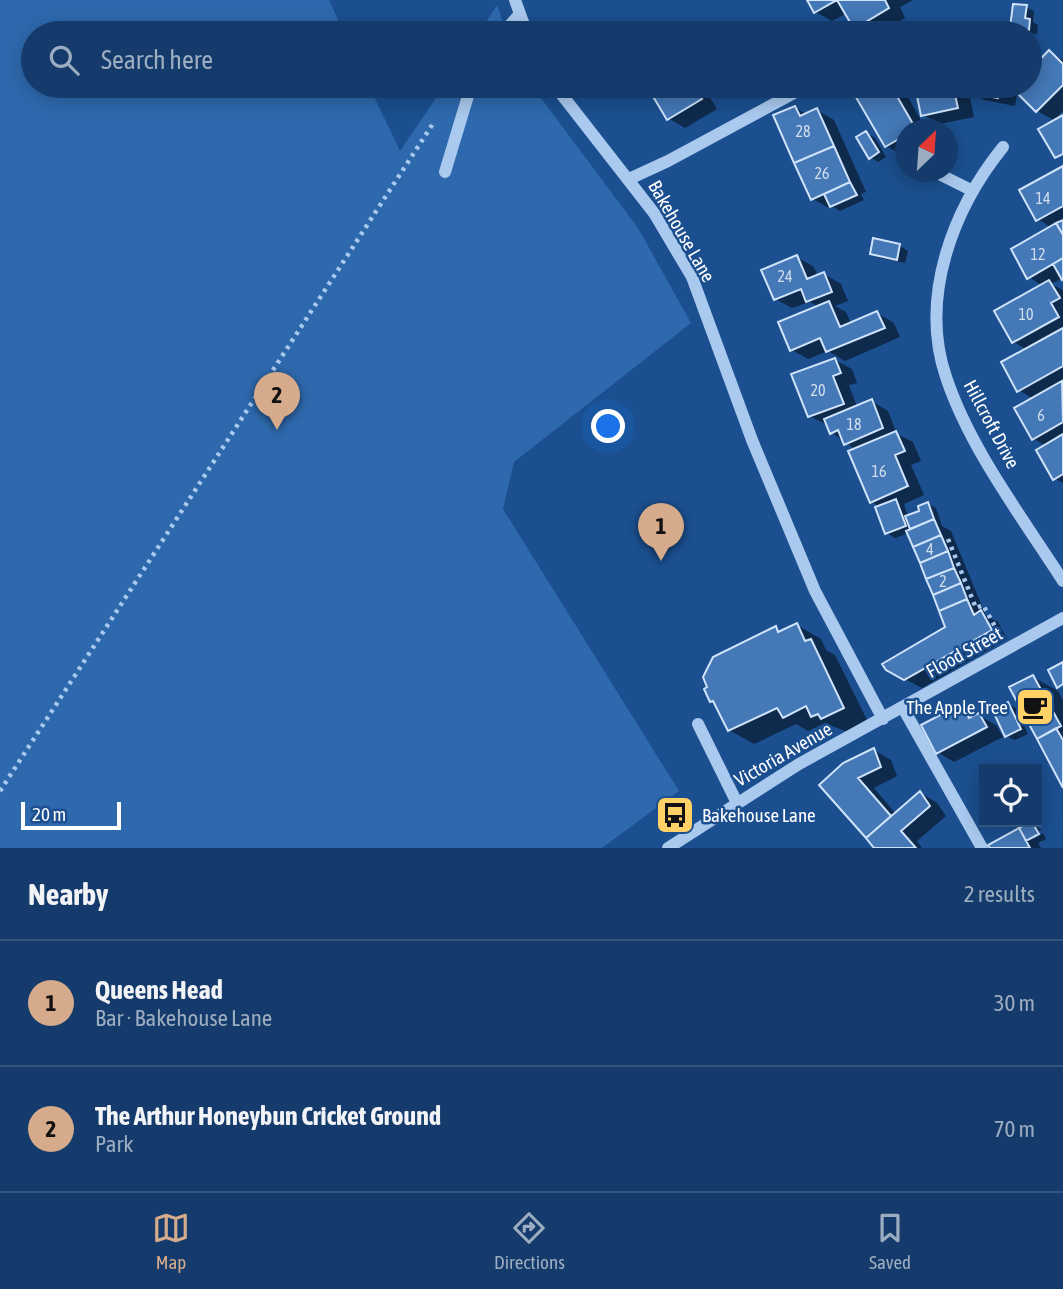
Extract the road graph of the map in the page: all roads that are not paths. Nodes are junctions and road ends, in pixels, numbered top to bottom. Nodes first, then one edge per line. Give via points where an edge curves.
1 (515, 0) edge
2 (519, 15) junction
3 (514, 21) edge
4 (522, 21) edge
5 (467, 98) edge
6 (565, 98) edge
7 (785, 98) edge
8 (1003, 147) dead end
9 (445, 172) dead end
10 (629, 179) junction
11 (955, 182) edge
12 (973, 191) junction
13 (1063, 581) edge
14 (1063, 618) edge
15 (903, 708) junction
16 (883, 719) junction
17 (698, 724) dead end
18 (737, 803) junction
19 (668, 848) edge
20 (982, 848) edge

1 - 2 street
2 - 3 street
2 - 4 street
5 - 9 street
6 - 10 street, Bakehouse Lane
7 - 10 street
8 - 12 street, Hillcroft Drive
10 - 16 street, Bakehouse Lane via 692,277 752,440 815,591
11 - 12 street
12 - 13 street, Hillcroft Drive via 944,257 939,287 940,351 975,442
14 - 15 street, Flood Street
15 - 16 street, Flood Street
15 - 20 street
16 - 18 street, Victoria Avenue
17 - 18 street
18 - 19 street, Victoria Avenue

